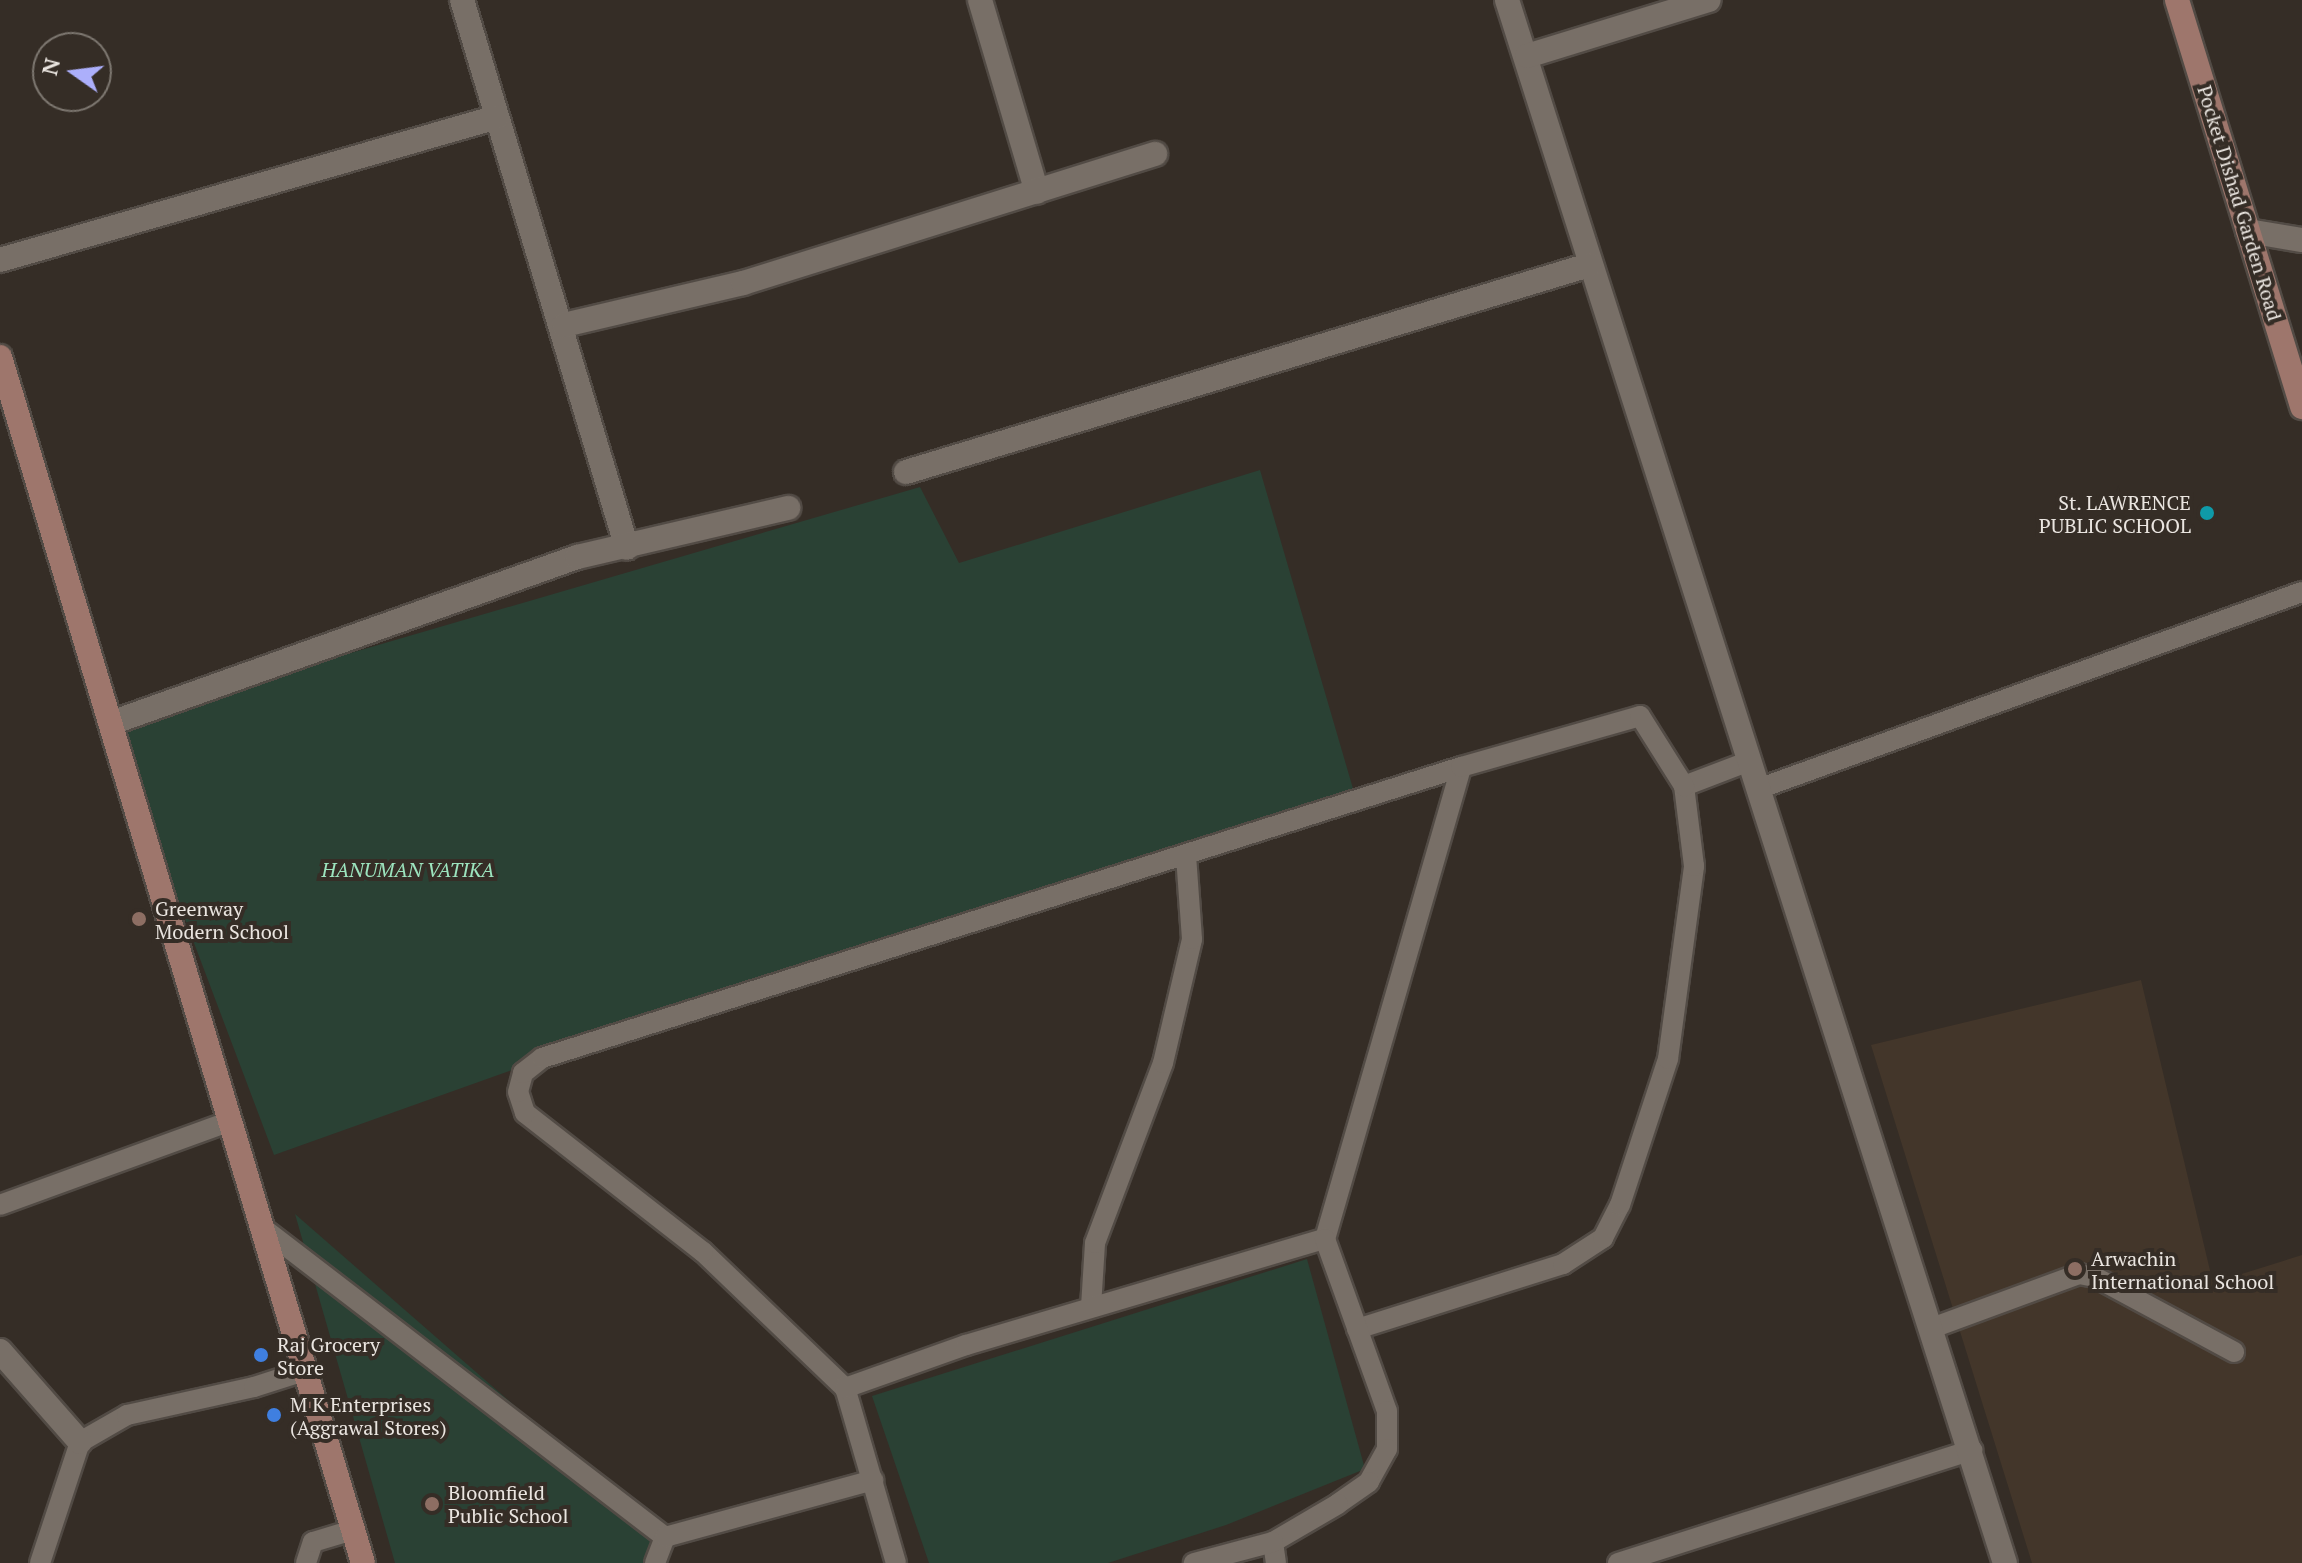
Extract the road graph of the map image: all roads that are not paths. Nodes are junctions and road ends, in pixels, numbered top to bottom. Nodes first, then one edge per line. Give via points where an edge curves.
1 (462, 0) edge
2 (980, 0) edge
3 (1507, 0) edge
4 (1709, 0) edge
5 (2177, 0) edge
6 (1527, 56) junction
7 (497, 117) junction
8 (1155, 154) dead end
9 (1037, 192) junction
10 (2248, 231) junction
11 (2302, 240) edge
12 (0, 260) edge
13 (1589, 265) junction
14 (564, 325) junction
15 (0, 357) edge
16 (2302, 407) edge
17 (906, 472) dead end
18 (788, 508) dead end
19 (627, 548) junction
20 (2302, 592) edge
21 (111, 723) junction
22 (1747, 762) junction
23 (1461, 767) junction
24 (1684, 786) junction
25 (1758, 789) junction
26 (1186, 856) junction
27 (231, 1121) junction
28 (0, 1205) edge
29 (264, 1229) junction
30 (1325, 1239) junction
31 (1091, 1307) junction
32 (1932, 1328) junction
33 (1357, 1329) junction
34 (0, 1351) edge
35 (2234, 1352) dead end
36 (307, 1370) junction
37 (845, 1388) junction
38 (80, 1442) junction
39 (1972, 1450) junction
40 (873, 1480) junction
41 (353, 1530) junction
42 (665, 1537) junction
43 (1273, 1542) junction
44 (40, 1563) edge
45 (306, 1563) edge
46 (363, 1563) edge
47 (655, 1563) edge
48 (896, 1563) edge
49 (1194, 1563) edge
50 (1276, 1563) edge
51 (1618, 1563) edge
52 (2005, 1563) edge

1 - 7 street
2 - 9 street
3 - 6 street
4 - 6 street
5 - 10 street, Pocket Dishad Garden Road
6 - 13 street
7 - 12 street
7 - 14 street
8 - 9 street
9 - 14 street via 743,283
10 - 11 street
10 - 16 street, Pocket Dishad Garden Road
13 - 17 street
13 - 22 street
14 - 19 street
15 - 21 street
18 - 19 street
19 - 21 street via 577,557
20 - 25 lane
21 - 27 street
22 - 24 lane
22 - 25 street
23 - 24 lane via 1640,716
23 - 26 lane
23 - 30 lane
24 - 33 lane via 1694,866 1668,1059 1620,1205 1603,1238 1563,1264
25 - 32 street
26 - 31 lane via 1192,939 1163,1063 1095,1243
26 - 37 lane via 542,1058 523,1073 518,1092 525,1113 703,1252
27 - 28 lane
27 - 29 street
29 - 36 street
29 - 42 lane
30 - 31 lane
30 - 33 lane
31 - 37 lane
32 - 35 lane via 2079,1274 2095,1277
32 - 39 street
33 - 43 lane via 1387,1411 1387,1449 1369,1482
34 - 38 street
36 - 38 lane via 127,1415
36 - 41 street
37 - 40 lane
38 - 44 lane
39 - 51 lane
39 - 52 street
40 - 42 lane
40 - 48 lane
41 - 45 lane via 313,1542
41 - 46 street
42 - 47 lane
43 - 49 lane
43 - 50 lane

